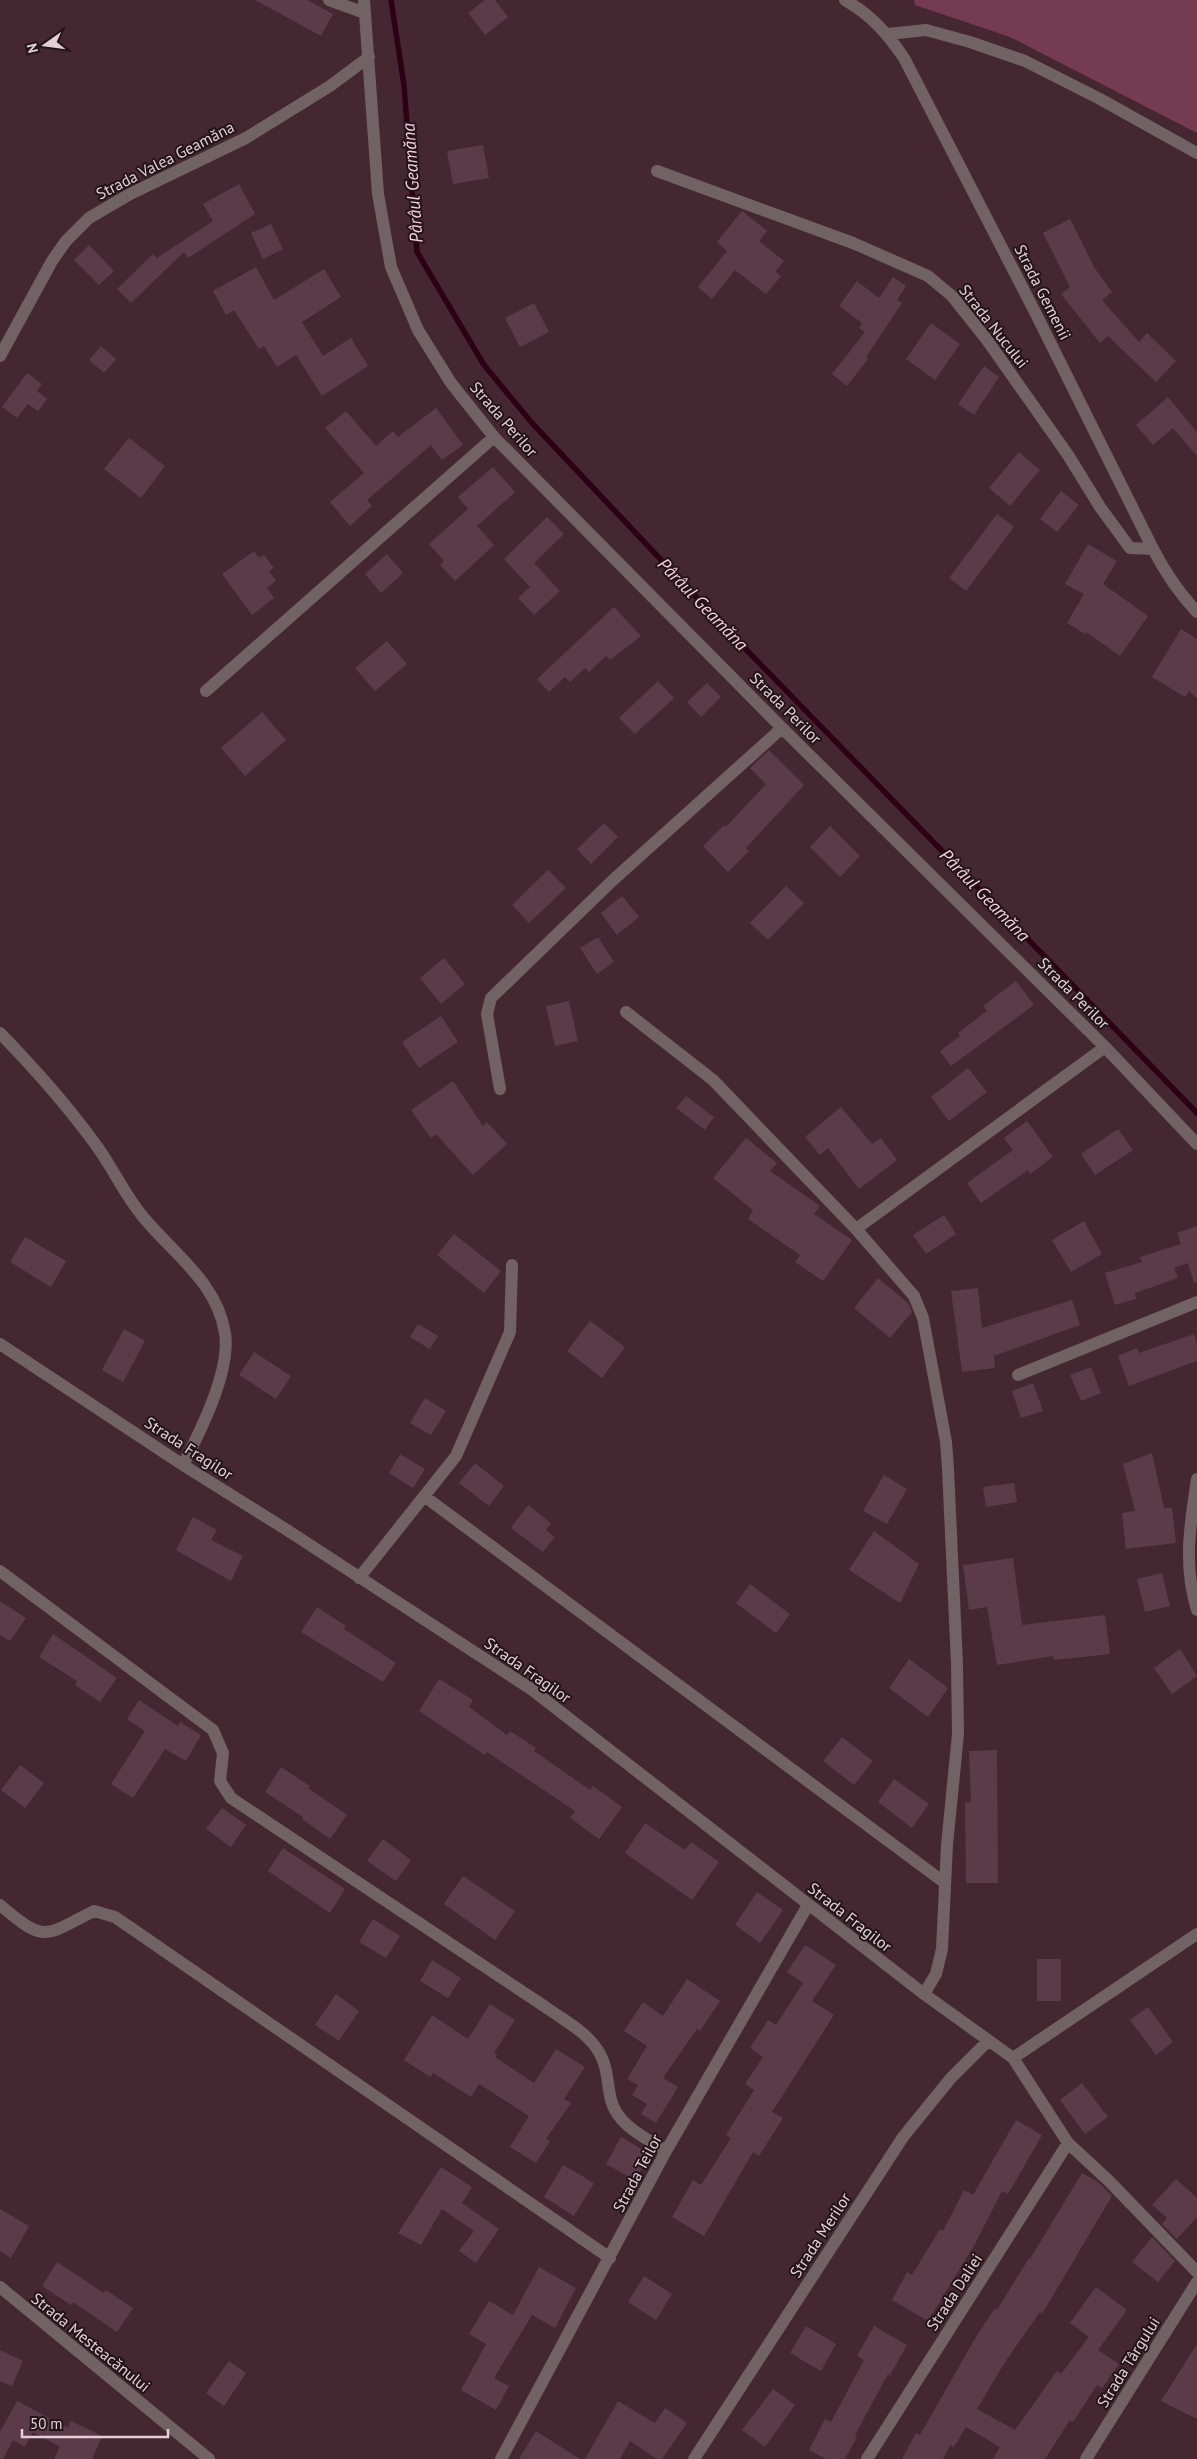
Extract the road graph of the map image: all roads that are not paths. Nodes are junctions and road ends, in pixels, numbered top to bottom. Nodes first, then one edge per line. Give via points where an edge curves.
1 (329, 0) edge
2 (364, 0) edge
3 (845, 0) edge
4 (365, 13) junction
5 (888, 34) junction
6 (369, 57) junction
7 (1197, 153) edge
8 (657, 171) dead end
9 (0, 356) edge
10 (494, 438) junction
11 (1153, 549) junction
12 (1197, 612) edge
13 (206, 691) dead end
14 (782, 728) junction
15 (626, 1012) dead end
16 (0, 1033) edge
17 (1105, 1047) junction
18 (500, 1089) dead end
19 (1197, 1144) edge
20 (856, 1229) junction
21 (512, 1265) dead end
22 (1197, 1302) edge
23 (0, 1344) edge
24 (1018, 1375) dead end
25 (183, 1465) junction
26 (1196, 1487) edge
27 (424, 1496) junction
28 (0, 1571) edge
29 (359, 1578) junction
30 (1197, 1610) edge
31 (945, 1883) junction
32 (0, 1905) edge
33 (808, 1905) junction
34 (1197, 1934) edge
35 (924, 1994) junction
36 (988, 2041) junction
37 (1013, 2058) junction
38 (1068, 2143) junction
39 (666, 2151) junction
40 (610, 2258) junction
41 (1197, 2272) edge
42 (1197, 2282) edge
43 (0, 2287) edge
44 (208, 2459) edge
45 (501, 2459) edge
46 (694, 2459) edge
47 (867, 2459) edge
48 (1086, 2459) edge

1 - 4 street
2 - 4 street, Strada Perilor
3 - 5 street, Strada Gemenii via 866,12
4 - 6 street, Strada Perilor
5 - 7 street via 926,30 1025,61
5 - 11 street, Strada Gemenii via 904,58
6 - 9 street, Strada Valea Geamăna via 330,86 246,138 130,194 89,218 52,261
6 - 10 street, Strada Perilor via 378,194 392,267 418,330 451,383
8 - 11 street, Strada Nucului via 853,243 928,276 952,296 987,340 1130,548
10 - 13 street
10 - 14 street, Strada Perilor
11 - 12 street, Strada Gemenii via 1166,574
14 - 17 street, Strada Perilor
14 - 18 street via 612,881 491,998 488,1014
15 - 20 street via 714,1080
16 - 25 street via 56,1095 96,1146 143,1217 193,1270 219,1306 226,1335 225,1363 200,1432
17 - 19 street, Strada Perilor
17 - 20 street
20 - 31 street via 920,1307 946,1442 958,1734
21 - 27 street via 510,1332 456,1456
22 - 24 street
23 - 25 street, Strada Fragilor
25 - 29 street, Strada Fragilor
26 - 30 street via 1188,1558 1189,1586
27 - 29 street
27 - 31 street
28 - 39 street via 213,1730 223,1754 220,1780 231,1798 589,2038 607,2072 611,2101 619,2116
29 - 33 street, Strada Fragilor via 531,1689
31 - 35 street via 942,1949 936,1974
32 - 40 street via 34,1931 52,1933 94,1911 115,1917
33 - 35 street, Strada Fragilor
33 - 39 street, Strada Teilor
34 - 37 street
35 - 36 street, Strada Fragilor
36 - 37 street, Strada Fragilor
36 - 46 street, Strada Merilor via 951,2078 903,2137
37 - 38 street
38 - 41 street
38 - 47 street, Strada Daliei
39 - 40 street, Strada Teilor
40 - 45 street, Strada Teilor
42 - 48 street, Strada Târgului
43 - 44 street, Strada Mesteacănului

